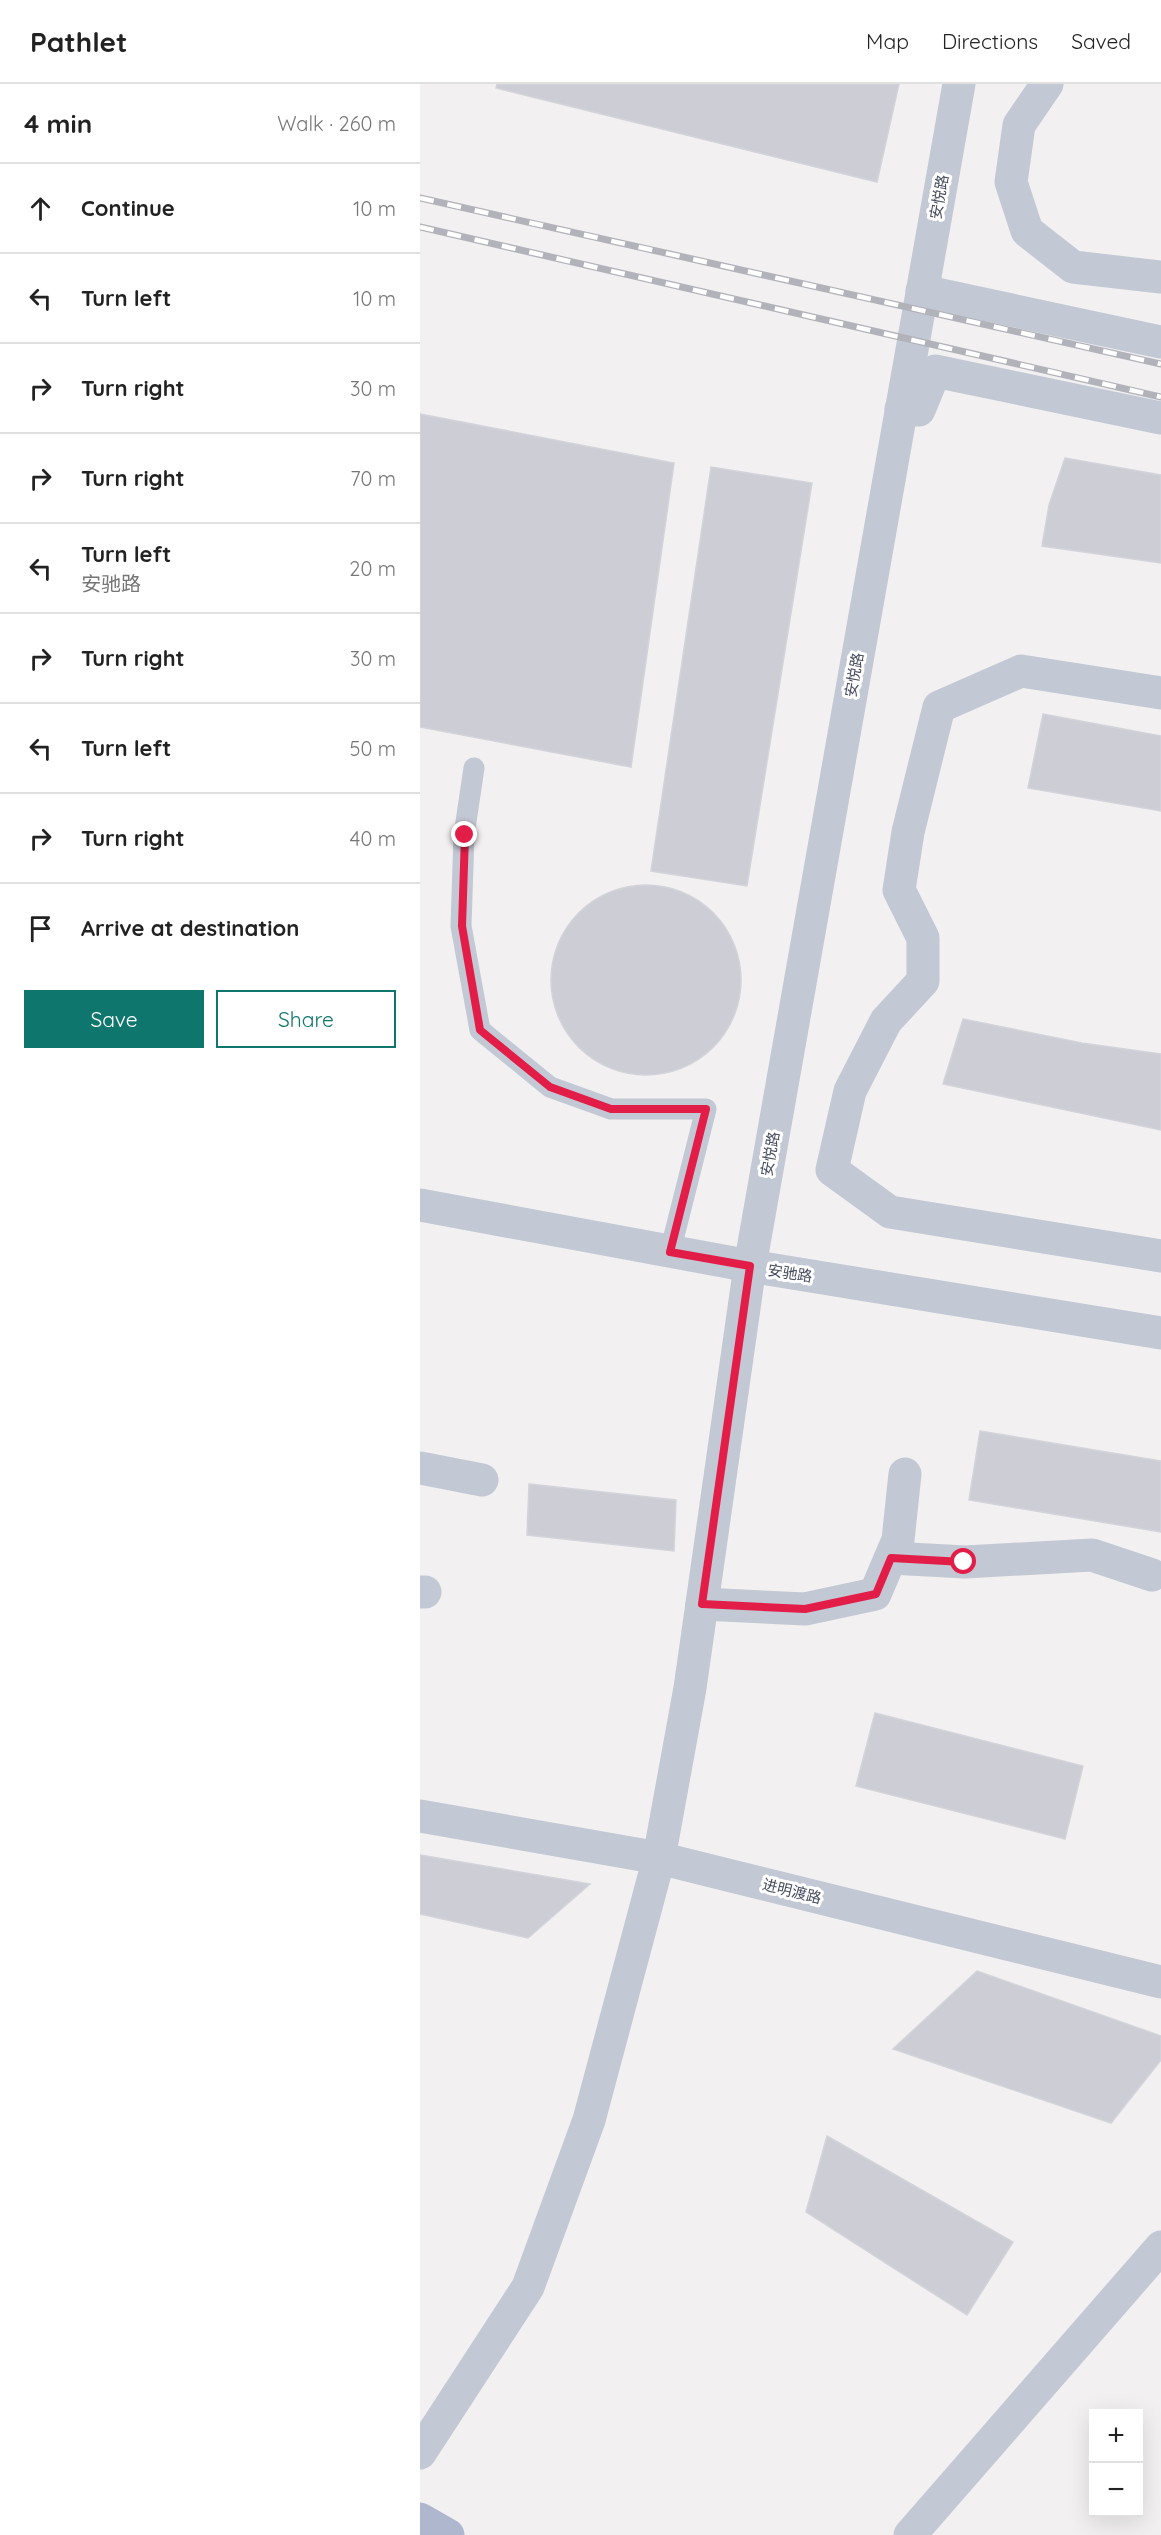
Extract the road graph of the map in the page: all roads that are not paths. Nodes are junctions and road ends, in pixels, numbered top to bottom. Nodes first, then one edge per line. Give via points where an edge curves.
1 (959, 84) edge
2 (1047, 84) edge
3 (1161, 277) edge
4 (922, 291) junction
5 (1161, 342) edge
6 (901, 409) junction
7 (1161, 418) edge
8 (1161, 693) edge
9 (474, 768) dead end
10 (420, 1205) edge
11 (670, 1252) junction
12 (1161, 1256) edge
13 (750, 1266) junction
14 (1161, 1333) edge
15 (420, 1468) edge
16 (905, 1474) dead end
17 (482, 1479) dead end
18 (891, 1558) junction
19 (1152, 1575) dead end
20 (702, 1604) junction
21 (420, 1816) edge
22 (658, 1858) junction
23 (1161, 1982) edge
24 (1161, 2247) edge
25 (420, 2453) edge
26 (420, 2519) edge
27 (448, 2535) edge
28 (910, 2535) edge

1 - 4 street, 安悦路
2 - 3 street via 1019,126 1011,182 1027,231 1072,267
4 - 5 street
4 - 6 street, 安悦路
6 - 7 street via 919,410 935,371
6 - 13 street, 安悦路
8 - 12 street via 1021,671 939,707 908,832 899,890 923,938 923,981 886,1021 850,1091 832,1170 890,1212
9 - 11 lane via 465,835 462,926 480,1030 550,1087 611,1109 706,1109
10 - 11 street, 安驰路
11 - 13 street, 安驰路
13 - 14 street, 安驰路
13 - 20 street, 安悦路
15 - 17 street
16 - 18 street via 898,1540
18 - 19 street via 964,1562 1092,1555
18 - 20 street via 876,1594 805,1609
20 - 22 street, 安悦路
21 - 22 street, 进明渡路
22 - 23 street, 进明渡路
22 - 25 street, 安悦路 via 589,2120 528,2287
24 - 28 street
26 - 27 main road

